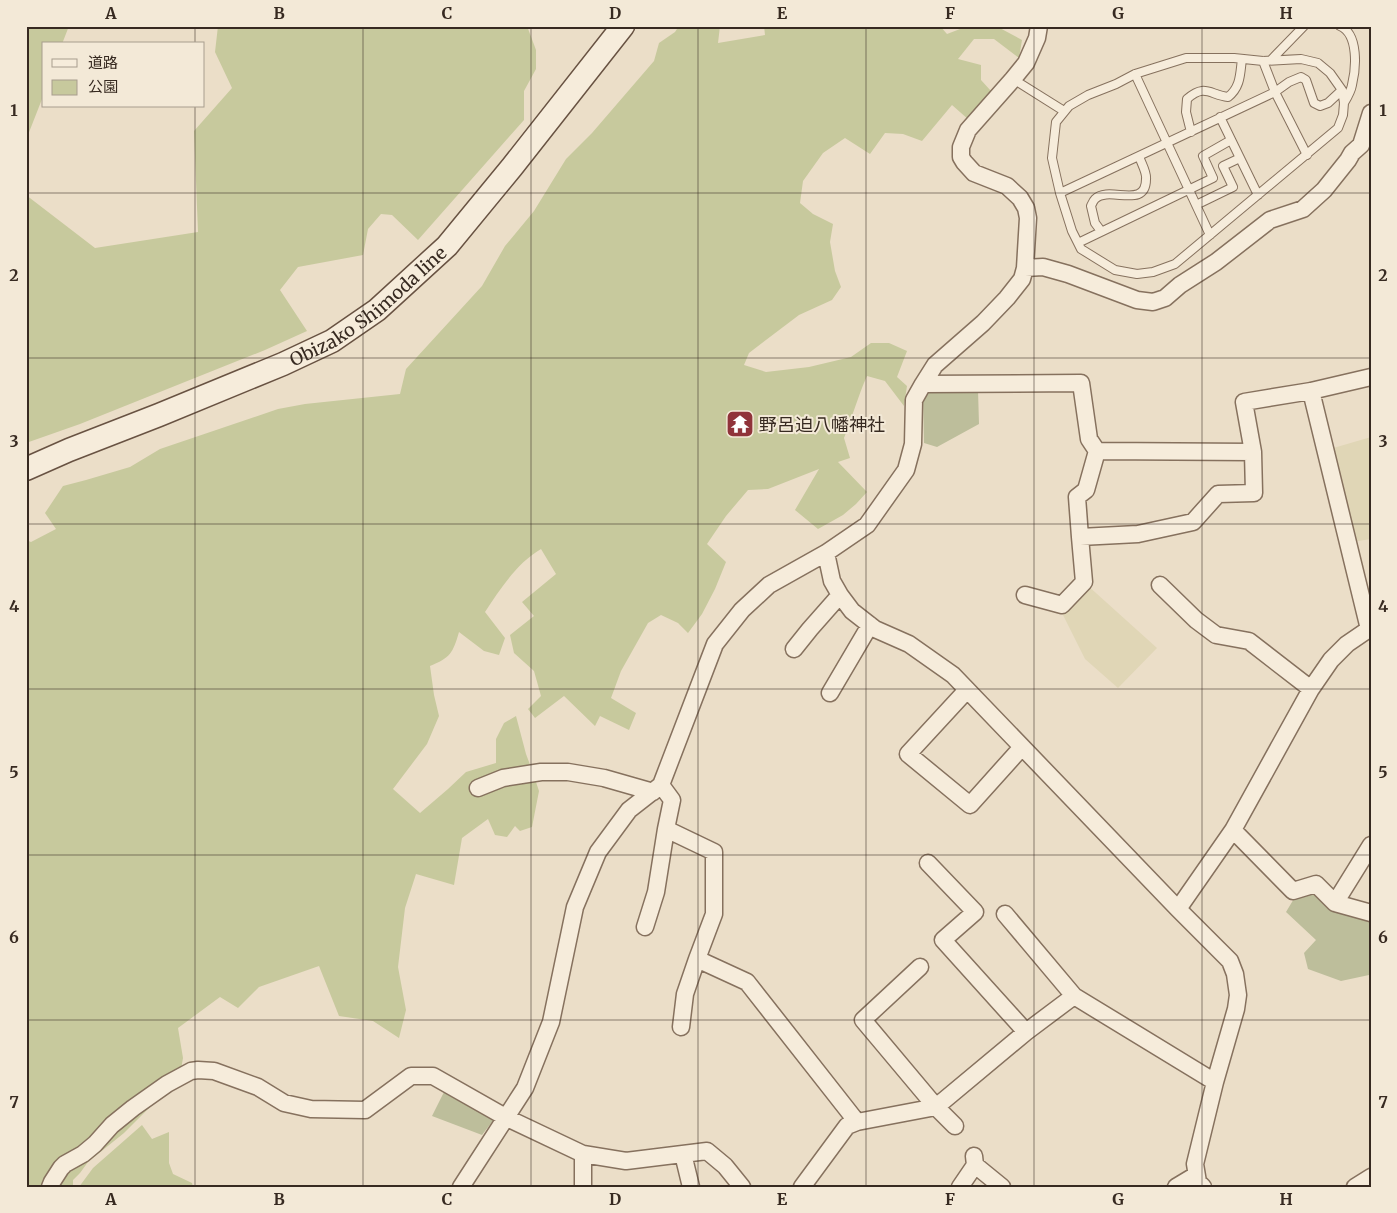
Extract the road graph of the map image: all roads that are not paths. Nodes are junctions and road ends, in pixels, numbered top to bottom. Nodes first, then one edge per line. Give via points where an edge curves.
1 (623, 26) edge
2 (1039, 26) edge
3 (1304, 26) edge
4 (1340, 26) edge
5 (1242, 59) junction
6 (1267, 60) junction
7 (1134, 74) junction
8 (1013, 79) junction
9 (1342, 90) junction
10 (1275, 92) junction
11 (1344, 103) junction
12 (1064, 112) junction
13 (1371, 113) edge
14 (1220, 118) junction
15 (1191, 132) junction
16 (1231, 140) junction
17 (1168, 143) junction
18 (1307, 155) junction
19 (1139, 156) junction
20 (1240, 158) junction
21 (1190, 190) junction
22 (1060, 193) junction
23 (1258, 195) junction
24 (1196, 205) junction
25 (1101, 231) junction
26 (1210, 235) junction
27 (1078, 243) junction
28 (1025, 268) junction
29 (1371, 377) edge
30 (923, 384) junction
31 (1311, 391) junction
32 (1096, 451) junction
33 (1253, 452) junction
34 (26, 469) edge
35 (1080, 537) junction
36 (826, 553) junction
37 (1160, 585) dead end
38 (840, 595) junction
39 (1025, 595) dead end
40 (870, 625) junction
41 (1370, 629) edge
42 (794, 650) dead end
43 (1310, 689) junction
44 (967, 690) junction
45 (830, 693) dead end
46 (1022, 747) junction
47 (478, 788) dead end
48 (657, 788) junction
49 (666, 829) junction
50 (1233, 830) junction
51 (1371, 845) edge
52 (928, 862) dead end
53 (1335, 903) junction
54 (1178, 909) junction
55 (1371, 913) edge
56 (1005, 914) dead end
57 (645, 927) dead end
58 (697, 958) junction
59 (920, 967) dead end
60 (1074, 996) junction
61 (681, 1027) dead end
62 (1026, 1032) junction
63 (1216, 1082) junction
64 (936, 1107) junction
65 (507, 1118) junction
66 (857, 1122) junction
67 (955, 1126) dead end
68 (583, 1154) junction
69 (683, 1154) junction
70 (1371, 1177) edge
71 (1200, 1181) edge
72 (50, 1187) edge
73 (461, 1187) edge
74 (583, 1187) edge
75 (691, 1187) edge
76 (742, 1187) edge
77 (802, 1187) edge
78 (960, 1187) edge
79 (1002, 1187) edge
80 (1176, 1187) edge
81 (1355, 1187) edge

1 - 34 main road, Obizako Shimoda line via 447,246 377,310 332,341 283,364
2 - 8 street via 1032,52
3 - 6 lane
4 - 11 lane via 1354,42 1352,87
5 - 6 lane
5 - 7 lane via 1186,58
5 - 15 lane via 1238,87 1234,93 1228,97 1204,90 1195,92 1188,99 1186,112
6 - 9 lane via 1301,59 1318,63 1330,72
6 - 10 lane
7 - 12 lane via 1088,95
7 - 17 lane
8 - 12 lane
8 - 28 street via 968,130 961,147 964,162 974,173 1007,186 1026,208
9 - 10 lane via 1320,106 1314,103 1306,80 1301,77
9 - 11 lane
10 - 14 lane
10 - 18 lane
11 - 18 lane via 1338,128
12 - 22 lane via 1056,122 1052,158
13 - 28 street via 1361,145 1324,190 1302,209 1270,220 1164,298 1153,302 1137,300 1068,274 1043,267
14 - 15 lane
14 - 16 lane
15 - 17 lane
16 - 20 lane
16 - 21 lane via 1203,156 1212,178
17 - 19 lane
17 - 21 lane
18 - 23 lane
19 - 22 lane
19 - 25 lane via 1147,178 1139,194 1106,194 1095,198 1091,206 1095,223
20 - 23 lane
20 - 24 lane via 1222,166 1232,187
21 - 24 lane
21 - 25 lane
22 - 27 lane
23 - 26 lane
24 - 26 lane
25 - 27 lane
26 - 27 lane via 1175,264 1137,274 1115,270 1081,249
28 - 30 street via 1022,280 1007,298 935,365
29 - 31 street
30 - 32 street via 1081,382 1090,439
30 - 36 street via 914,400 913,444 906,470 867,525
31 - 33 street via 1244,402
31 - 41 street
32 - 33 street
32 - 35 street via 1086,490 1077,497
33 - 35 street via 1254,492 1218,494 1193,522 1138,534
35 - 39 street via 1084,582 1062,605
36 - 38 street via 832,581
36 - 48 street via 769,585 742,610 715,644
37 - 43 street via 1216,635 1249,642
38 - 40 street via 852,612
38 - 42 street
40 - 44 street via 909,644 953,675
40 - 45 street
41 - 43 street via 1347,644 1331,660
43 - 50 street
44 - 46 street
44 - 46 street via 908,754 970,805
46 - 54 street
47 - 48 street via 503,778 541,772 568,772
48 - 49 street via 672,800
48 - 65 street via 629,810 598,852 575,907 551,1022 525,1088
49 - 57 street via 656,892
49 - 58 street via 714,852 714,914
50 - 53 street via 1293,890 1316,884
50 - 54 street
51 - 53 street
52 - 62 street via 975,912 943,940
53 - 55 street
54 - 63 street via 1230,961 1236,974 1236,1008
56 - 60 street
58 - 61 street via 685,994
58 - 66 street via 747,982
59 - 64 street via 863,1020
60 - 62 street
60 - 63 street
62 - 64 street
63 - 71 street via 1195,1164
64 - 66 street
64 - 67 street
65 - 68 street
65 - 72 street via 433,1076 411,1076 365,1110 311,1109 284,1103 258,1087 214,1071 191,1071 167,1084 112,1125 96,1144 57,1172
65 - 73 street
66 - 77 street via 847,1126
68 - 69 street via 626,1161
68 - 74 street
69 - 75 street
69 - 76 street via 707,1151 726,1166
70 - 81 street
71 - 80 street
78 - 79 street via 974,1160

